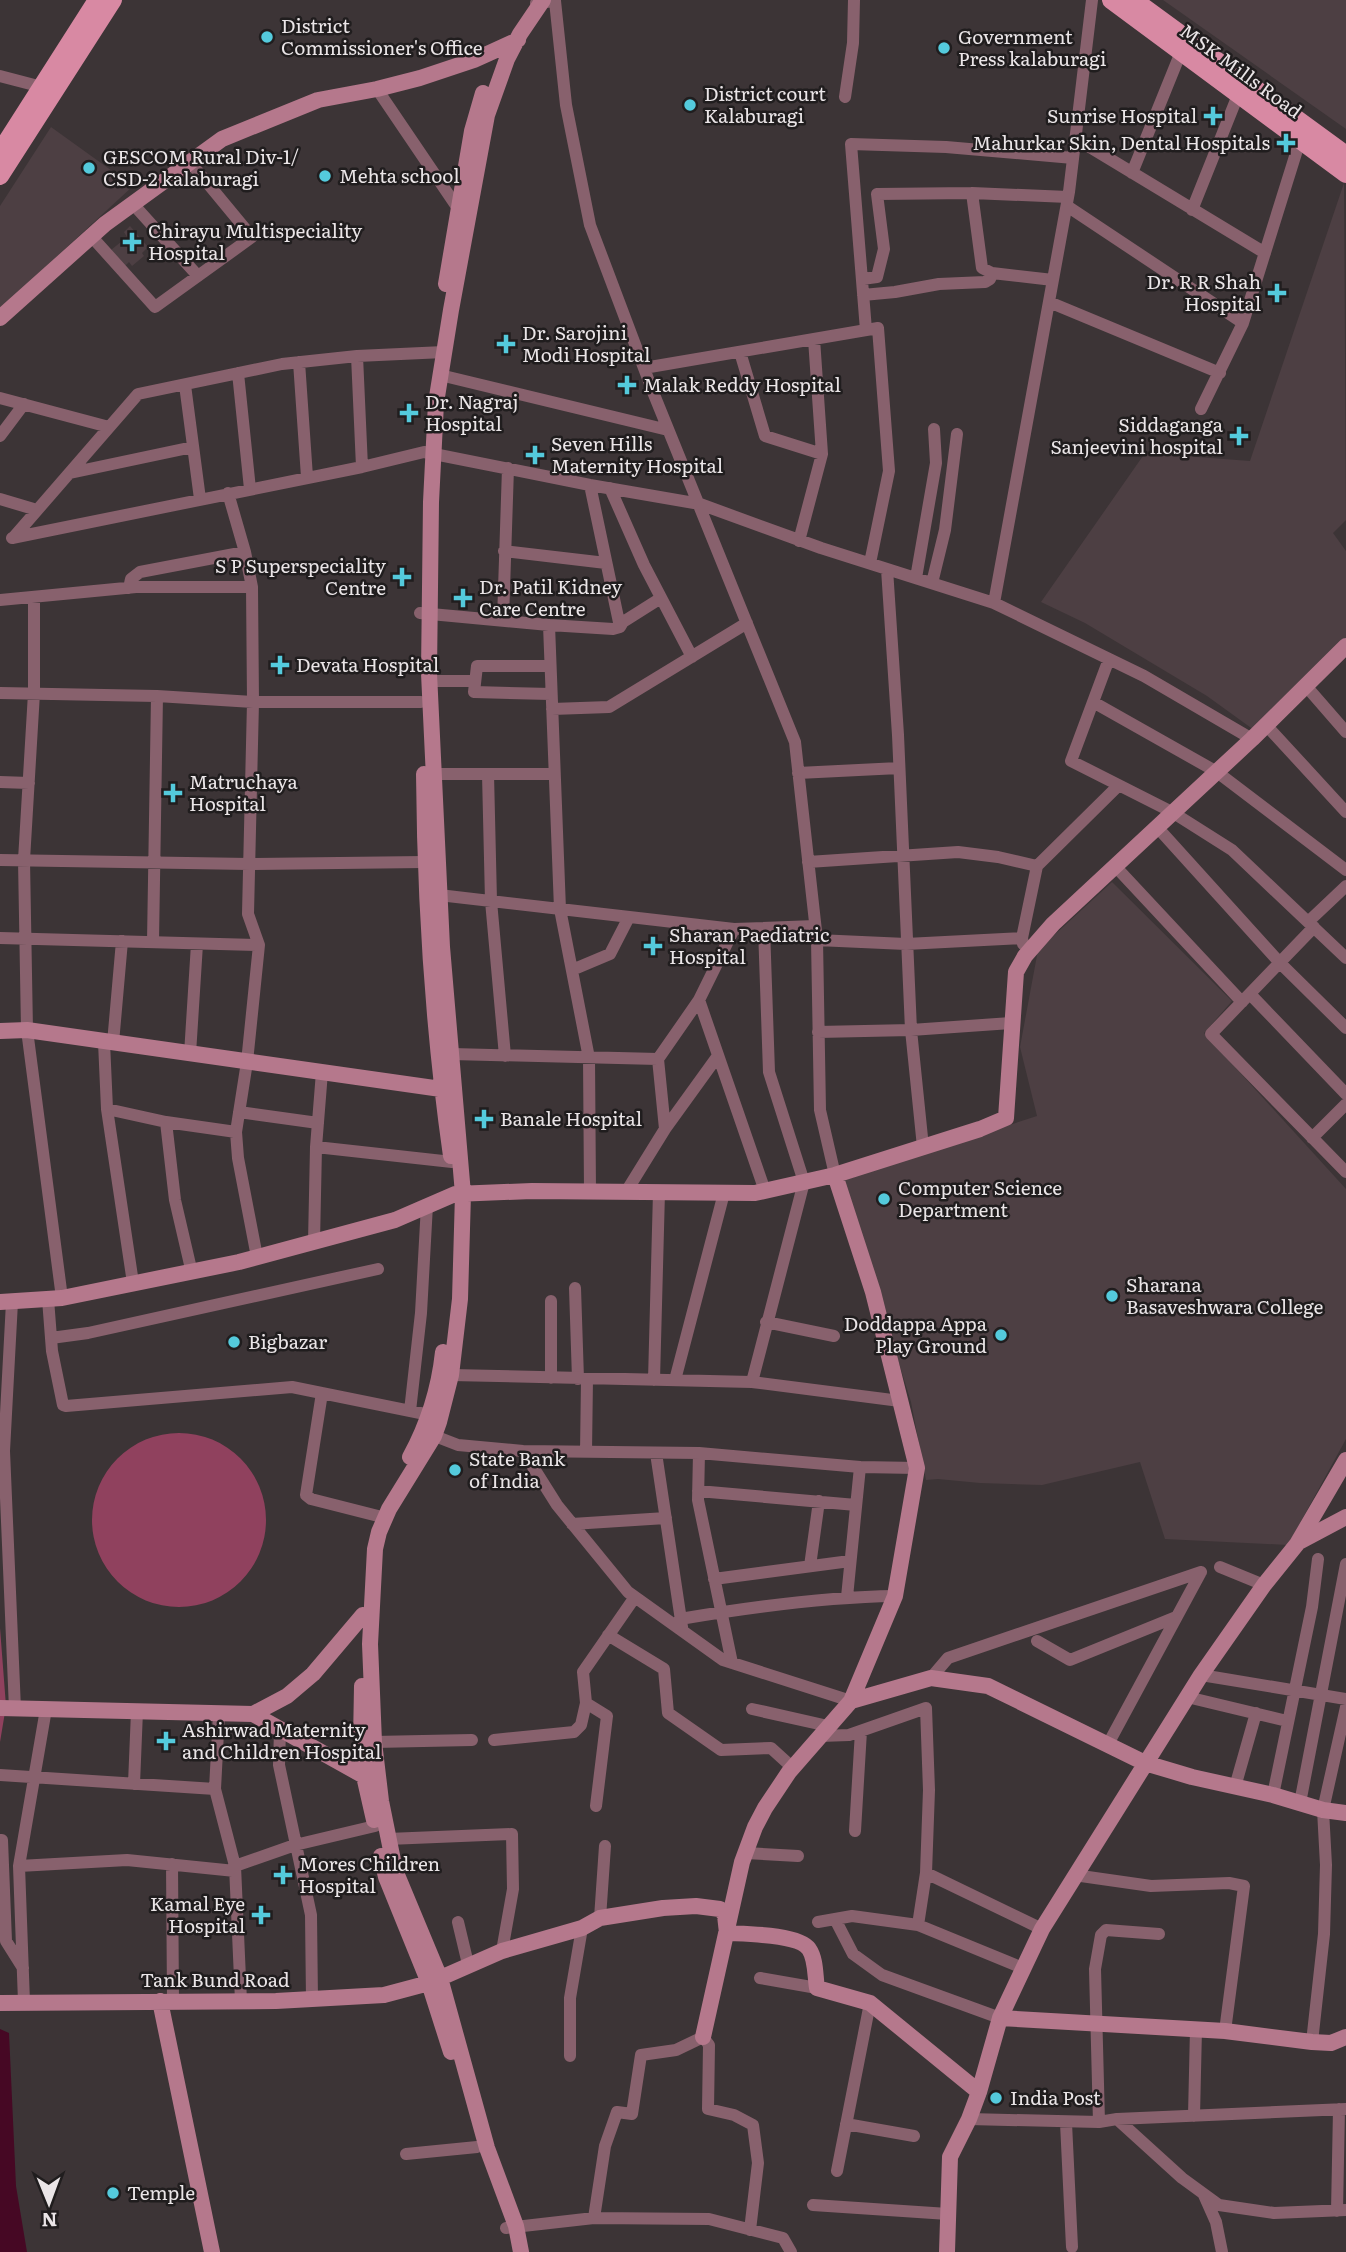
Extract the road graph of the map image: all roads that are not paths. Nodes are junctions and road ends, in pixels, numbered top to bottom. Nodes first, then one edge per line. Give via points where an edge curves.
1 (97, 0) edge
2 (113, 0) edge
3 (854, 0) edge
4 (1093, 0) edge
5 (1111, 0) edge
6 (1134, 0) edge
7 (544, 1) edge
8 (511, 42) junction
9 (1184, 46) junction
10 (0, 76) edge
11 (42, 87) junction
12 (377, 89) junction
13 (1238, 95) junction
14 (845, 97) dead end
15 (1302, 133) junction
16 (1075, 138) junction
17 (0, 152) edge
18 (1346, 155) edge
19 (1073, 158) junction
20 (190, 162) junction
21 (1132, 173) junction
22 (1346, 174) edge
23 (0, 176) edge
24 (972, 193) junction
25 (1067, 202) junction
26 (133, 204) junction
27 (1192, 209) junction
28 (464, 211) junction
29 (92, 237) junction
30 (1265, 253) junction
31 (992, 273) junction
32 (198, 275) junction
33 (862, 279) junction
34 (1053, 280) junction
35 (863, 295) junction
36 (1049, 302) junction
37 (0, 318) edge
38 (1243, 323) junction
39 (866, 330) junction
40 (814, 339) junction
41 (439, 352) junction
42 (740, 352) junction
43 (357, 356) junction
44 (299, 362) junction
45 (644, 368) junction
46 (238, 373) junction
47 (1220, 373) junction
48 (440, 374) junction
49 (185, 384) junction
50 (0, 398) edge
51 (24, 404) junction
52 (1201, 409) dead end
53 (109, 427) junction
54 (934, 429) dead end
55 (668, 430) junction
56 (957, 434) dead end
57 (0, 436) edge
58 (193, 447) junction
59 (428, 453) junction
60 (821, 454) junction
61 (362, 467) junction
62 (508, 468) junction
63 (70, 472) junction
64 (307, 477) junction
65 (590, 485) junction
66 (610, 488) junction
67 (250, 489) junction
68 (228, 493) junction
69 (0, 499) edge
70 (200, 499) junction
71 (700, 504) junction
72 (37, 510) junction
73 (799, 541) junction
74 (505, 551) junction
75 (245, 552) junction
76 (606, 562) junction
77 (870, 563) junction
78 (887, 569) junction
79 (916, 578) junction
80 (932, 583) junction
81 (252, 587) junction
82 (129, 588) junction
83 (34, 597) junction
84 (661, 598) junction
85 (0, 600) edge
86 (994, 603) junction
87 (425, 613) junction
88 (503, 620) junction
89 (747, 623) junction
90 (549, 625) junction
91 (620, 627) junction
92 (1343, 654) edge
93 (692, 657) junction
94 (1110, 659) junction
95 (550, 666) junction
96 (430, 681) junction
97 (475, 681) junction
98 (1306, 686) junction
99 (34, 692) junction
100 (0, 693) edge
101 (551, 694) junction
102 (158, 696) junction
103 (253, 702) junction
104 (426, 702) junction
105 (1093, 702) junction
106 (552, 709) junction
107 (1266, 725) junction
108 (1346, 732) edge
109 (1252, 739) junction
110 (900, 768) junction
111 (1217, 772) junction
112 (798, 773) junction
113 (434, 774) junction
114 (488, 774) junction
115 (554, 774) junction
116 (0, 782) edge
117 (29, 783) junction
118 (1118, 786) junction
119 (1172, 812) junction
120 (1346, 813) edge
121 (1157, 827) junction
122 (903, 855) junction
123 (0, 860) edge
124 (24, 860) junction
125 (424, 862) junction
126 (808, 862) junction
127 (156, 863) junction
128 (249, 864) junction
129 (1037, 866) junction
130 (1115, 866) junction
131 (1346, 870) edge
132 (1346, 886) edge
133 (439, 895) junction
134 (491, 901) junction
135 (559, 909) junction
136 (629, 917) junction
137 (1311, 924) junction
138 (815, 926) junction
139 (764, 928) junction
140 (734, 929) junction
141 (24, 937) junction
142 (0, 938) edge
143 (1022, 938) junction
144 (817, 940) junction
145 (121, 941) junction
146 (153, 942) junction
147 (198, 944) junction
148 (906, 944) junction
149 (259, 945) junction
150 (1025, 956) junction
151 (1346, 958) edge
152 (1280, 963) junction
153 (572, 970) junction
154 (1246, 998) junction
155 (699, 1000) junction
156 (1011, 1023) junction
157 (1346, 1028) edge
158 (27, 1030) junction
159 (911, 1030) junction
160 (0, 1031) edge
161 (818, 1032) junction
162 (108, 1043) junction
163 (190, 1054) junction
164 (452, 1054) junction
165 (505, 1056) junction
166 (717, 1057) junction
167 (589, 1058) junction
168 (657, 1059) junction
169 (247, 1062) junction
170 (322, 1072) junction
171 (441, 1089) junction
172 (1346, 1094) edge
173 (1346, 1104) edge
174 (107, 1109) junction
175 (239, 1112) junction
176 (166, 1122) junction
177 (318, 1123) junction
178 (665, 1129) junction
179 (236, 1132) junction
180 (1312, 1138) junction
181 (316, 1147) junction
182 (923, 1147) junction
183 (452, 1162) junction
184 (1346, 1172) edge
185 (835, 1175) junction
186 (804, 1182) junction
187 (765, 1191) junction
188 (590, 1192) junction
189 (626, 1192) junction
190 (659, 1192) junction
191 (724, 1193) junction
192 (459, 1194) junction
193 (427, 1205) junction
194 (314, 1242) junction
195 (257, 1257) junction
196 (378, 1269) dead end
197 (192, 1273) junction
198 (133, 1283) junction
199 (575, 1288) dead end
200 (55, 1298) junction
201 (551, 1301) dead end
202 (6, 1302) edge
203 (766, 1322) junction
204 (834, 1336) dead end
205 (51, 1338) junction
206 (451, 1375) junction
207 (551, 1378) junction
208 (583, 1379) junction
209 (654, 1380) junction
210 (675, 1380) junction
211 (752, 1382) junction
212 (322, 1393) junction
213 (900, 1401) junction
214 (410, 1411) junction
215 (430, 1415) junction
216 (428, 1434) junction
217 (523, 1451) junction
218 (586, 1452) junction
219 (656, 1453) junction
220 (699, 1453) junction
221 (1346, 1460) edge
222 (860, 1467) junction
223 (917, 1468) junction
224 (698, 1491) junction
225 (819, 1501) junction
226 (856, 1505) junction
227 (378, 1516) junction
228 (1346, 1517) edge
229 (666, 1518) junction
230 (572, 1524) junction
231 (1297, 1544) junction
232 (1318, 1559) dead end
233 (850, 1561) junction
234 (1346, 1563) edge
235 (810, 1566) junction
236 (1220, 1567) dead end
237 (714, 1579) junction
238 (1264, 1586) junction
239 (895, 1596) junction
240 (635, 1597) junction
241 (847, 1597) junction
242 (721, 1612) junction
243 (363, 1615) junction
244 (1176, 1618) junction
245 (681, 1625) junction
246 (608, 1635) junction
247 (1037, 1641) dead end
248 (732, 1663) junction
249 (1201, 1675) junction
250 (931, 1678) junction
251 (1294, 1689) junction
252 (1321, 1695) junction
253 (1187, 1697) junction
254 (1346, 1699) edge
255 (851, 1701) junction
256 (586, 1703) junction
257 (1346, 1707) edge
258 (7, 1709) edge
259 (46, 1709) junction
260 (752, 1709) dead end
261 (137, 1711) junction
262 (219, 1713) junction
263 (1256, 1713) junction
264 (253, 1714) junction
265 (1287, 1721) junction
266 (280, 1730) junction
267 (824, 1731) junction
268 (861, 1731) junction
269 (472, 1740) dead end
270 (494, 1740) dead end
271 (374, 1742) junction
272 (1107, 1746) junction
273 (1145, 1763) junction
274 (793, 1768) junction
275 (0, 1775) edge
276 (365, 1776) junction
277 (33, 1779) junction
278 (134, 1784) junction
279 (1235, 1787) junction
280 (215, 1789) junction
281 (1273, 1796) junction
282 (1300, 1803) junction
283 (596, 1806) dead end
284 (1323, 1810) junction
285 (1346, 1813) edge
286 (375, 1826) junction
287 (855, 1831) dead end
288 (388, 1839) junction
289 (0, 1840) edge
290 (295, 1846) junction
291 (605, 1846) dead end
292 (746, 1853) junction
293 (798, 1856) dead end
294 (172, 1864) junction
295 (19, 1866) junction
296 (235, 1869) junction
297 (926, 1872) junction
298 (1074, 1875) junction
299 (600, 1918) junction
300 (835, 1919) junction
301 (458, 1922) dead end
302 (818, 1922) dead end
303 (918, 1925) junction
304 (582, 1928) junction
305 (1042, 1929) junction
306 (727, 1933) junction
307 (1159, 1934) dead end
308 (502, 1951) junction
309 (468, 1964) junction
310 (23, 1968) junction
311 (1023, 1968) junction
312 (760, 1978) dead end
313 (434, 1980) junction
314 (817, 1988) junction
315 (312, 2000) junction
316 (167, 2001) junction
317 (241, 2001) junction
318 (23, 2002) junction
319 (0, 2003) edge
320 (870, 2003) junction
321 (1000, 2018) junction
322 (1097, 2025) junction
323 (1196, 2029) junction
324 (1225, 2031) junction
325 (1346, 2036) edge
326 (703, 2037) junction
327 (1312, 2042) junction
328 (569, 2056) dead end
329 (979, 2092) junction
330 (1343, 2109) edge
331 (1194, 2116) junction
332 (969, 2119) junction
333 (1117, 2119) junction
334 (1099, 2122) junction
335 (1066, 2123) junction
336 (846, 2124) junction
337 (914, 2136) dead end
338 (477, 2147) junction
339 (406, 2154) dead end
340 (837, 2171) dead end
341 (1204, 2195) junction
342 (813, 2205) dead end
343 (1341, 2210) edge
344 (948, 2214) junction
345 (594, 2218) junction
346 (511, 2227) junction
347 (750, 2230) junction
348 (1072, 2246) dead end
349 (212, 2252) edge
350 (510, 2252) edge
351 (521, 2252) edge
352 (791, 2252) edge
353 (947, 2252) edge
354 (1222, 2252) edge

1 - 11 main road
2 - 23 main road
3 - 14 street
4 - 16 street
5 - 9 main road, MSK Mills Road
6 - 9 main road, MSK Mills Road
7 - 8 main road
7 - 45 street via 590,225
8 - 12 main road via 474,60
8 - 28 main road via 485,88 477,113
9 - 13 main road, MSK Mills Road
9 - 15 main road, MSK Mills Road
9 - 21 street
10 - 11 street
11 - 17 main road
12 - 20 main road via 313,102 222,139
12 - 28 street
13 - 15 main road, MSK Mills Road
13 - 27 street
15 - 18 main road, MSK Mills Road
15 - 22 main road, MSK Mills Road
15 - 30 street
16 - 19 street
16 - 21 street
19 - 25 street
19 - 33 street via 851,144
20 - 26 main road
20 - 32 street via 252,237
21 - 27 street
24 - 25 street
24 - 31 street via 982,268
24 - 33 street via 877,194 884,248 877,277
25 - 34 street
25 - 38 street
26 - 29 main road
26 - 32 street
27 - 30 street
28 - 41 main road
29 - 32 street via 155,307
29 - 37 main road
30 - 38 street
31 - 34 street
31 - 35 street via 985,282
33 - 35 street
34 - 36 street
35 - 39 street
36 - 47 street
36 - 86 street
38 - 47 street
39 - 40 street
39 - 77 street via 878,328 889,471
40 - 42 street
40 - 60 street
41 - 43 street
41 - 48 main road
41 - 59 main road
42 - 45 street
42 - 60 street via 765,436
43 - 44 street
43 - 61 street
44 - 46 street
44 - 64 street
45 - 55 street
46 - 49 street
46 - 67 street
47 - 52 street
48 - 55 street
48 - 59 main road
49 - 53 street via 138,394
49 - 58 street
50 - 51 street
51 - 53 street
51 - 57 street
53 - 63 street
54 - 79 street via 936,463
55 - 71 street
56 - 80 street via 945,530
58 - 63 street
58 - 70 street
59 - 61 street
59 - 62 street
59 - 87 main road
60 - 73 street
61 - 64 street
62 - 65 street
62 - 74 street
63 - 72 street
64 - 67 street
65 - 66 street
65 - 76 street
66 - 71 street
66 - 84 street
67 - 68 street
68 - 70 street
68 - 75 street
69 - 72 street
70 - 72 street via 12,538
71 - 73 street
71 - 89 street
73 - 77 street
74 - 76 street
74 - 88 street
75 - 81 street
75 - 82 street via 140,572
76 - 91 street
77 - 78 street
78 - 79 street
78 - 110 street
79 - 80 street
80 - 86 street
81 - 82 street
81 - 103 street
82 - 83 street
83 - 85 street
83 - 99 street
84 - 91 street
84 - 93 street
86 - 94 street
87 - 88 street
87 - 96 main road
87 - 104 main road
88 - 90 street
89 - 93 street
89 - 112 street via 795,742
90 - 91 street
90 - 95 street
92 - 98 main road
93 - 106 street via 609,707
94 - 105 street
94 - 109 street
95 - 97 street via 477,666
95 - 101 street
96 - 97 street
96 - 104 main road
97 - 101 street via 474,692
98 - 107 main road
98 - 108 street
99 - 100 street
99 - 102 street
99 - 117 street
101 - 106 street
102 - 103 street
102 - 127 street
103 - 104 street
103 - 128 street
104 - 113 main road
104 - 125 main road
105 - 111 street
105 - 118 street via 1071,761
106 - 115 street
107 - 109 main road
107 - 120 street
109 - 111 main road
110 - 112 street
110 - 122 street
111 - 119 main road
111 - 131 street
112 - 126 street
113 - 114 street
113 - 133 main road
114 - 115 street
114 - 134 street
115 - 135 street
116 - 117 street
117 - 124 street
118 - 119 street
118 - 129 street
119 - 121 main road
119 - 137 street via 1232,850
121 - 130 main road
121 - 152 street
122 - 126 street
122 - 129 street via 958,852
122 - 148 street
123 - 124 street
124 - 127 street
124 - 141 street
125 - 128 street
125 - 171 main road
126 - 138 street
127 - 128 street
127 - 146 street
128 - 149 street via 248,914
129 - 143 street
130 - 150 main road
130 - 154 street
132 - 137 street
133 - 134 street
133 - 164 main road
134 - 135 street
134 - 165 street
135 - 136 street
135 - 153 street
136 - 140 street
136 - 153 street via 610,954
137 - 151 street
137 - 152 street
138 - 139 street
138 - 144 street
139 - 140 street
139 - 186 street via 769,1072
140 - 155 street
141 - 142 street
141 - 145 street
141 - 158 street
143 - 148 street
143 - 150 street
144 - 148 street
144 - 161 street
145 - 146 street
145 - 162 street
146 - 147 street
147 - 149 street
147 - 163 street
148 - 159 street
149 - 169 street
150 - 156 main road via 1016,972
152 - 154 street
152 - 157 street
153 - 167 street
154 - 172 street
154 - 180 street via 1211,1034
155 - 166 street
155 - 168 street
156 - 159 street
156 - 182 main road via 1006,1118
158 - 160 main road
158 - 162 main road
158 - 200 street
159 - 161 street
159 - 182 street
161 - 185 street via 820,1110
162 - 163 main road
162 - 174 street
163 - 169 main road
164 - 165 street
164 - 192 main road
165 - 167 street
166 - 178 street
166 - 187 street
167 - 168 street
167 - 188 street
168 - 178 street
169 - 170 main road
169 - 175 street
170 - 171 main road
170 - 177 street
171 - 183 main road
173 - 180 street
174 - 176 street
174 - 198 street
175 - 177 street
175 - 179 street
176 - 179 street
176 - 197 street via 175,1200
177 - 181 street
178 - 189 street
179 - 195 street
180 - 184 street
181 - 183 street
181 - 194 street
182 - 185 main road
183 - 192 main road
185 - 186 main road
185 - 213 main road via 873,1292
186 - 187 main road
186 - 203 street
187 - 191 main road
188 - 189 main road
188 - 192 main road
189 - 190 main road
190 - 191 main road
190 - 209 street
191 - 210 street
192 - 193 main road
192 - 206 main road via 460,1299
192 - 215 main road via 441,1370
193 - 194 main road via 395,1220
193 - 214 street
194 - 195 main road
195 - 197 main road
196 - 205 street
197 - 198 main road
198 - 200 main road
199 - 208 street
200 - 202 main road
200 - 205 street
201 - 207 street
202 - 258 street
203 - 204 street
203 - 211 street
205 - 212 street via 66,1406 292,1387
206 - 207 street
206 - 216 main road via 446,1398
207 - 208 street
208 - 209 street
208 - 218 street
209 - 210 street
210 - 211 street
211 - 213 street
212 - 214 street
212 - 227 street via 306,1495
213 - 223 main road
214 - 215 street
215 - 216 main road
216 - 217 street via 467,1446
216 - 227 main road
216 - 271 main road via 389,1509 375,1549 370,1644
217 - 218 street
217 - 230 street
218 - 219 street
219 - 220 street
219 - 229 street
220 - 222 street
220 - 224 street
221 - 231 main road
222 - 223 street
222 - 226 street
223 - 239 main road
224 - 225 street
224 - 237 street
225 - 226 street
225 - 235 street
226 - 233 street
227 - 243 main road via 370,1538
228 - 231 main road
229 - 230 street
229 - 245 street
230 - 240 street
231 - 238 main road
232 - 251 street
233 - 235 street
233 - 241 street
234 - 252 street
235 - 237 street
236 - 238 street
237 - 242 street
238 - 249 main road
239 - 241 street
239 - 255 main road
240 - 245 street
240 - 246 street
241 - 242 street
242 - 245 street
242 - 248 street
243 - 264 main road via 313,1674 287,1696
243 - 276 main road via 361,1742
244 - 247 street via 1070,1660
244 - 250 street via 1201,1572 948,1658
244 - 272 street
245 - 248 street
246 - 256 street via 583,1672
246 - 274 street via 664,1669 668,1713 721,1750 771,1748
248 - 255 street
249 - 251 street
249 - 253 main road
250 - 255 main road
250 - 272 main road via 988,1686
251 - 252 street
251 - 265 street
252 - 254 street
252 - 282 street
253 - 263 street
253 - 273 main road
255 - 267 main road
256 - 270 street via 574,1731
256 - 283 street via 607,1716
257 - 284 street
258 - 259 main road
259 - 261 main road
259 - 277 street
260 - 267 street
261 - 262 main road
261 - 278 street
262 - 264 main road
262 - 280 street
263 - 265 street
263 - 279 street
264 - 266 main road
265 - 281 street
266 - 276 main road
266 - 290 street via 279,1765
267 - 268 street via 849,1735
267 - 274 main road
268 - 287 street
268 - 297 street via 926,1708
269 - 271 street
271 - 288 main road
272 - 273 main road
273 - 279 main road
273 - 298 main road
274 - 292 main road via 765,1808
275 - 277 street
276 - 286 main road
277 - 278 street
277 - 295 street
278 - 280 street
279 - 281 main road
280 - 296 street
281 - 282 main road
282 - 284 main road
284 - 285 main road
284 - 327 street via 1324,1934
286 - 290 street
286 - 313 main road via 386,1877
288 - 308 street via 512,1834 513,1889
288 - 313 main road
289 - 310 street via 6,1941
290 - 296 street
290 - 315 street via 311,1915
291 - 299 street
292 - 293 street
292 - 306 main road
294 - 295 street via 127,1860
294 - 296 street
294 - 316 street
295 - 310 street
296 - 317 street
297 - 303 street
297 - 305 street
298 - 305 main road
298 - 324 street via 1151,1886 1244,1886
299 - 304 main road, Tank Bund Road
299 - 306 main road via 709,1907 726,1915
300 - 302 street
300 - 303 street via 852,1916
300 - 321 street via 853,1954 882,1975
301 - 309 street
303 - 311 street
304 - 308 main road, Tank Bund Road
304 - 328 street via 570,1998
305 - 311 main road
306 - 314 main road via 806,1945
306 - 326 main road
307 - 322 street via 1103,1931 1095,1969
308 - 309 main road, Tank Bund Road
309 - 313 main road, Tank Bund Road
310 - 318 street
311 - 321 main road
312 - 314 street
313 - 315 main road, Tank Bund Road via 384,1995
313 - 338 main road
313 - 346 main road
314 - 320 main road
315 - 317 main road, Tank Bund Road
316 - 317 main road, Tank Bund Road
316 - 318 main road, Tank Bund Road
316 - 349 main road
318 - 319 main road, Tank Bund Road
320 - 329 main road
320 - 336 street
321 - 322 main road
321 - 329 main road
322 - 323 main road
322 - 334 street
323 - 324 main road
323 - 331 street
324 - 327 main road
325 - 327 main road via 1331,2043
326 - 345 street via 676,2050 641,2055 632,2114 617,2112 605,2146
326 - 347 street via 709,2046 708,2109 753,2124 758,2163
329 - 332 main road
330 - 331 street
330 - 343 street
331 - 333 street
332 - 335 street
332 - 344 main road via 950,2157
333 - 334 street
333 - 341 street
334 - 335 street
335 - 348 street
336 - 337 street
336 - 340 street
338 - 339 street
338 - 346 main road
341 - 343 street via 1219,2206 1274,2213
341 - 354 street
342 - 344 street
344 - 353 main road
345 - 346 street
345 - 347 street via 709,2219
346 - 350 main road
346 - 351 main road
347 - 352 street via 783,2238

